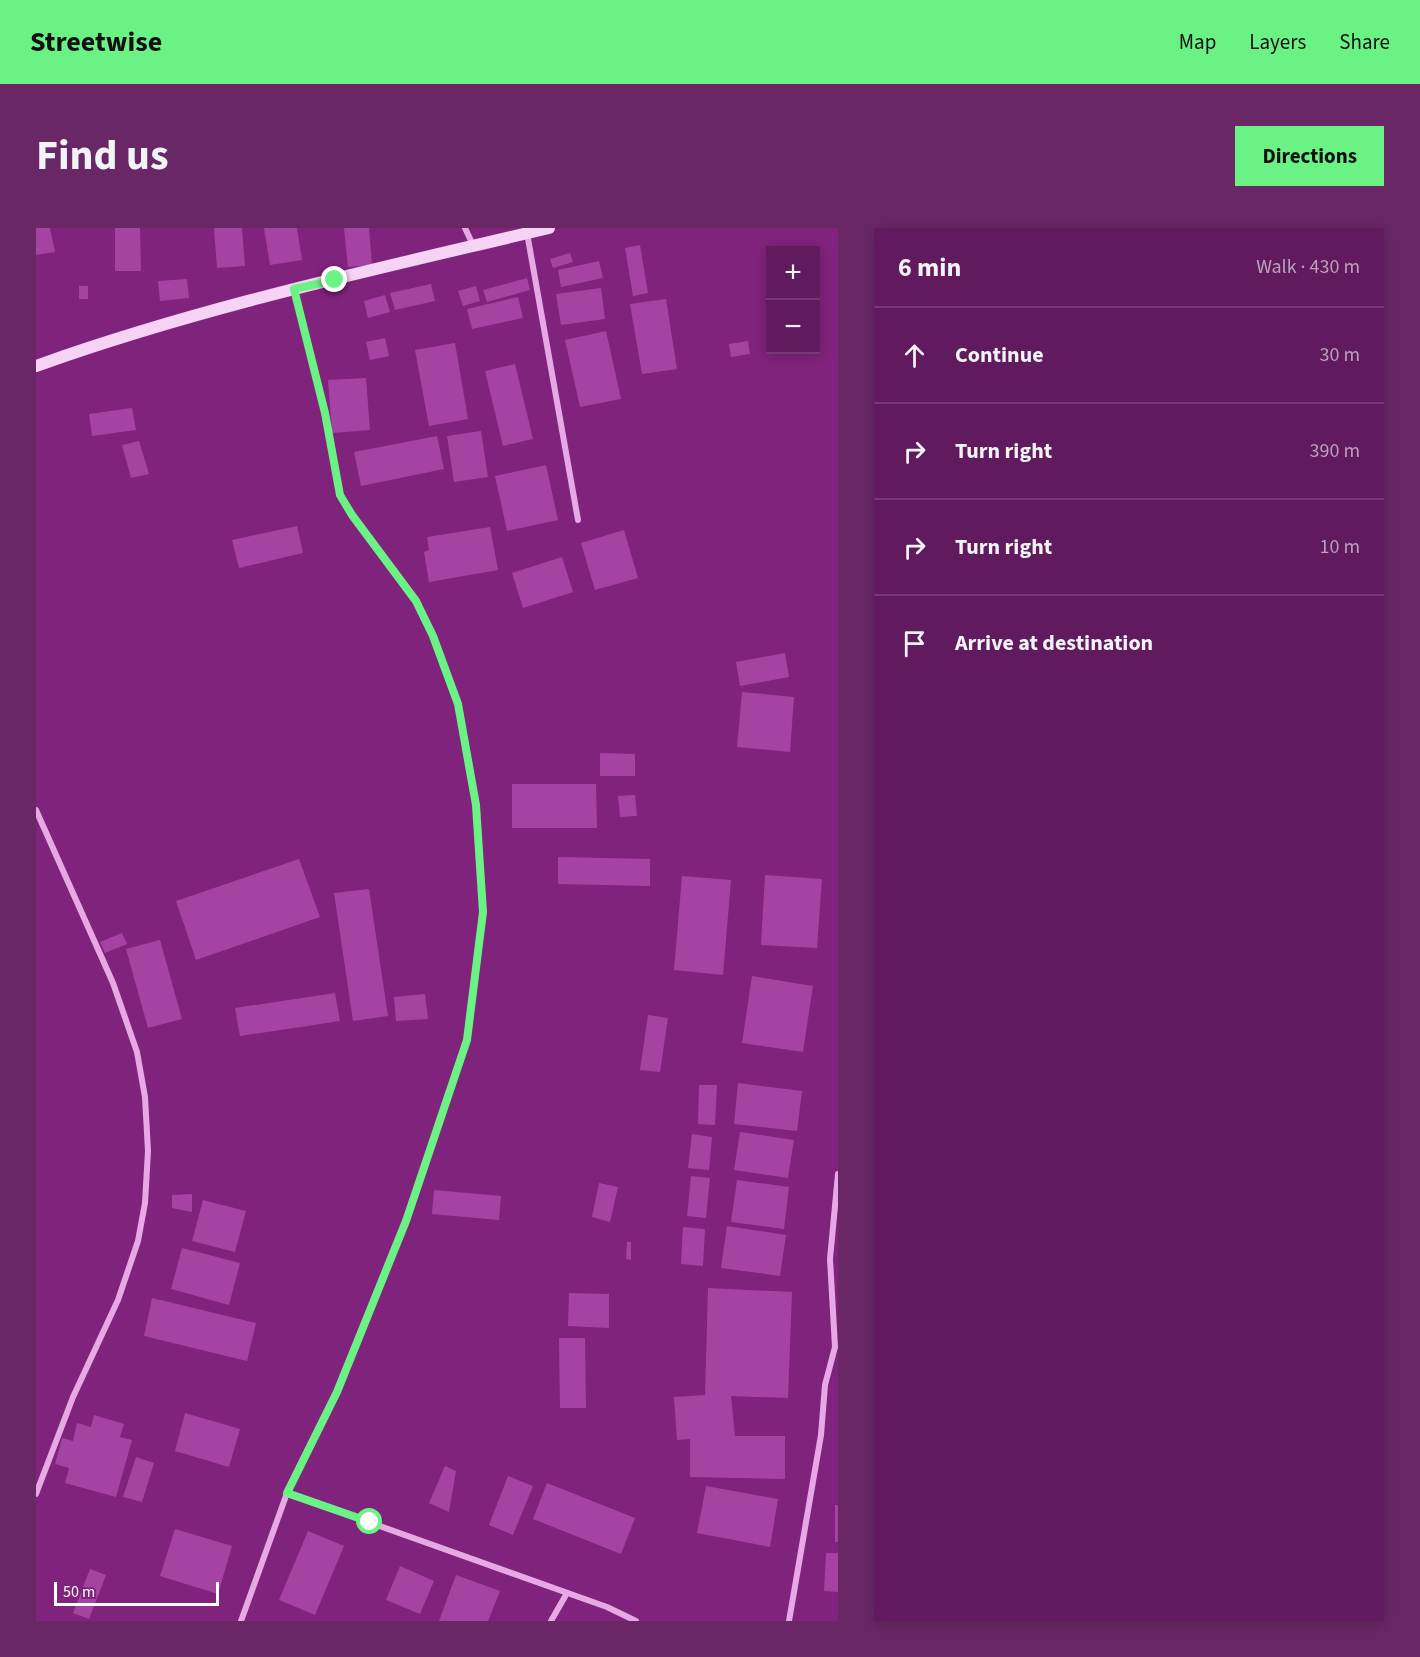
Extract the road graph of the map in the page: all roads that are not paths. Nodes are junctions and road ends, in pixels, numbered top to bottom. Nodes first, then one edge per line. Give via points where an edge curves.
1 (465, 228) edge
2 (549, 228) edge
3 (527, 233) junction
4 (473, 245) junction
5 (294, 289) junction
6 (36, 366) edge
7 (578, 520) dead end
8 (36, 810) edge
9 (838, 1174) edge
10 (837, 1347) edge
11 (287, 1493) junction
12 (36, 1494) edge
13 (567, 1593) junction
14 (242, 1621) edge
15 (551, 1621) edge
16 (636, 1621) edge
17 (789, 1621) edge

1 - 4 street
2 - 3 street
3 - 4 street
3 - 7 street
4 - 5 street
5 - 6 street via 115,339
5 - 11 street via 325,413 340,495 416,601 458,704 476,805 483,912 467,1040 406,1221 337,1392
8 - 12 street via 112,982 137,1052 148,1151 138,1241 118,1300 73,1397
9 - 10 street via 830,1259
10 - 17 street via 825,1385 821,1435
11 - 13 street
11 - 14 street
13 - 15 street
13 - 16 street

